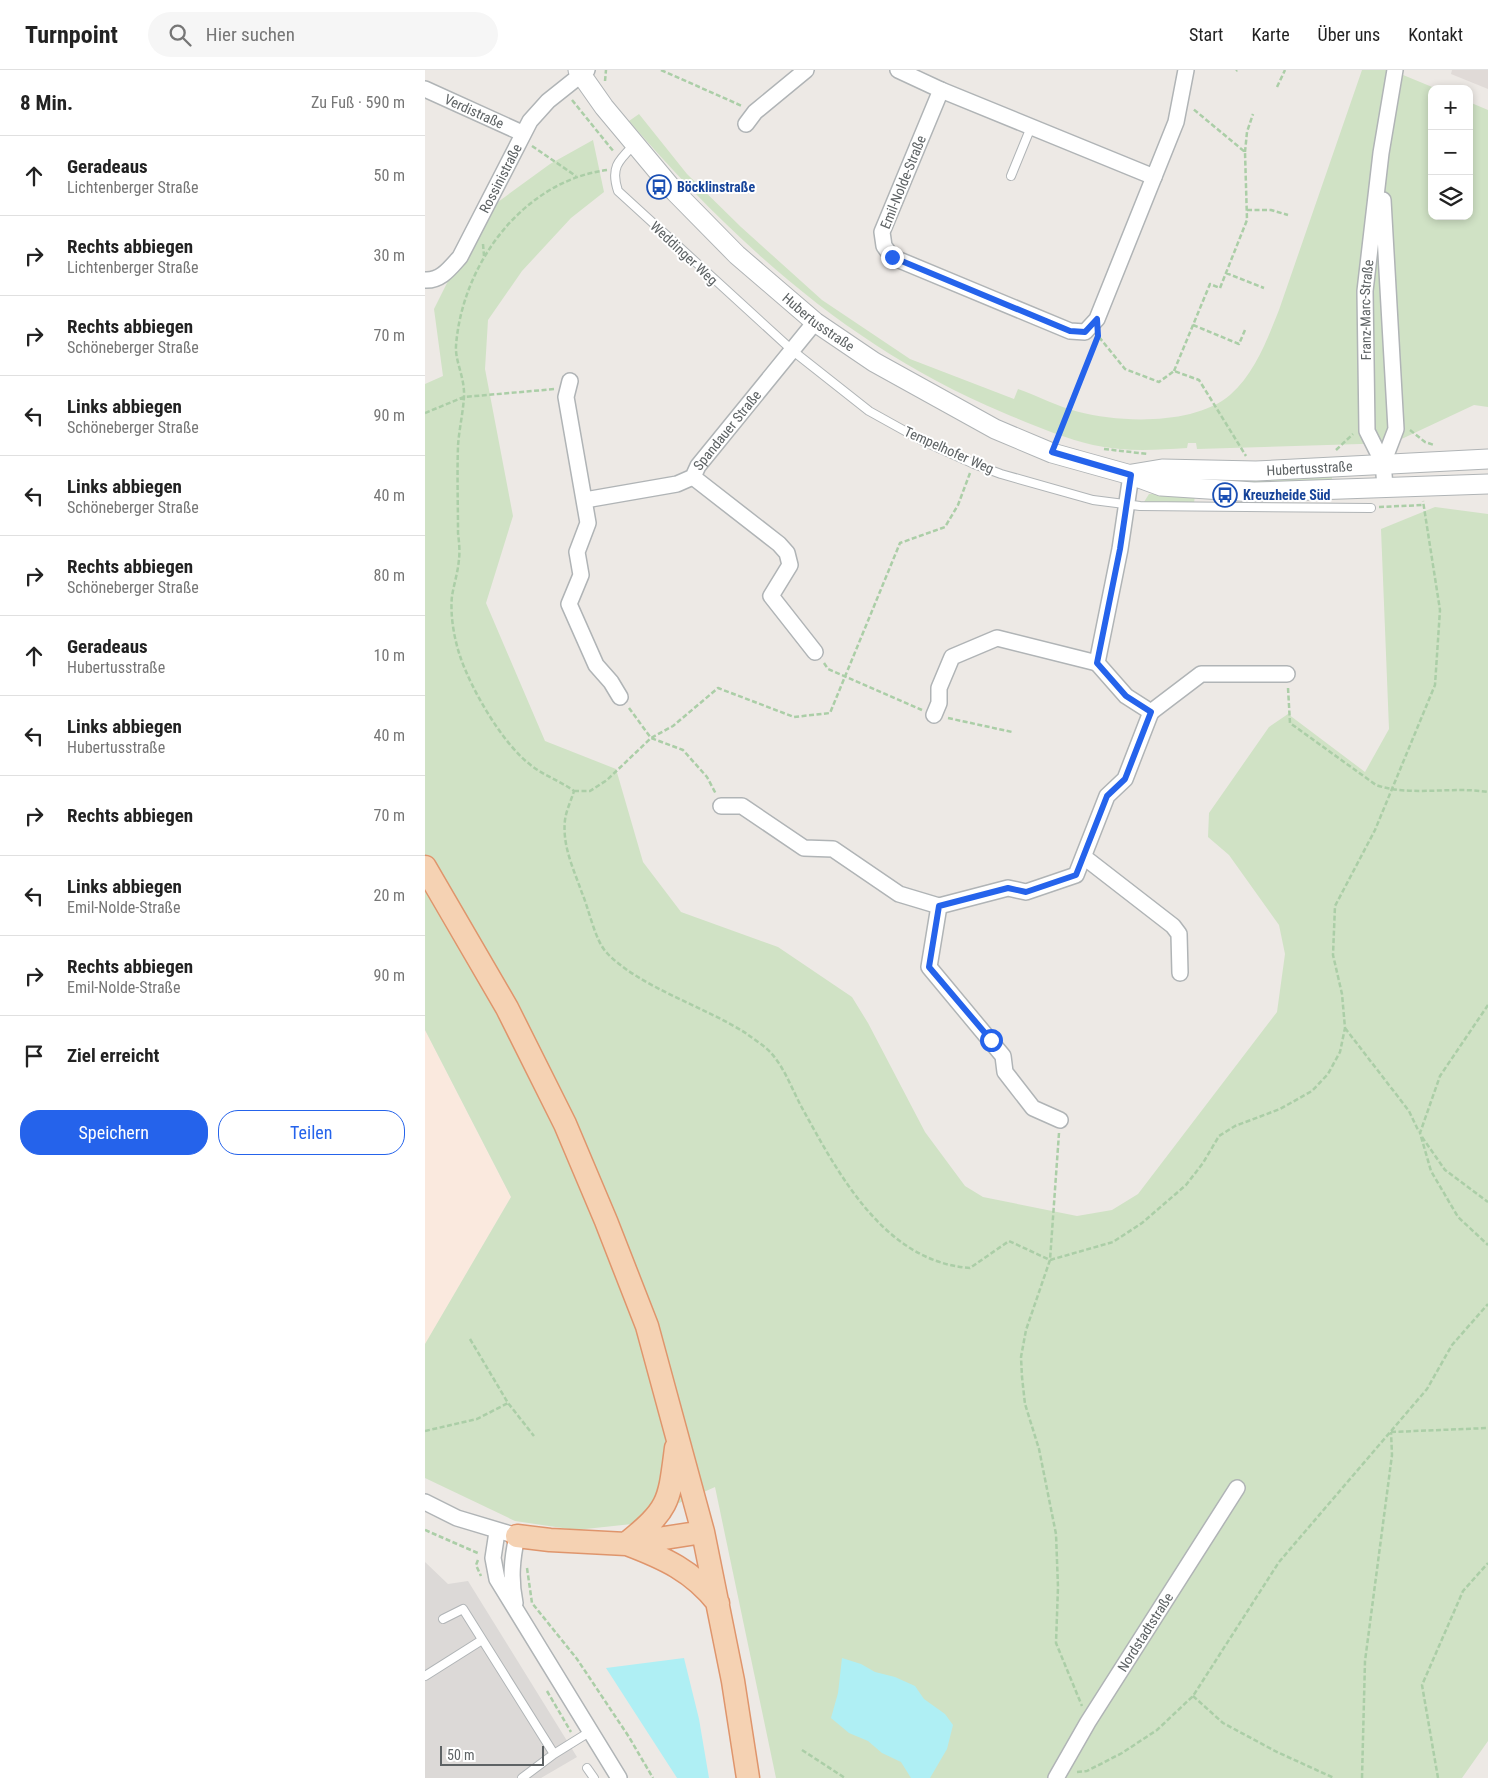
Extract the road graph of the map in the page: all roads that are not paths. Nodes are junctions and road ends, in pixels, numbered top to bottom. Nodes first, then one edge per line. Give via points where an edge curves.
1 (806, 70) edge
2 (898, 70) edge
3 (1186, 70) edge
4 (1395, 70) edge
5 (582, 72) edge
6 (425, 89) edge
7 (941, 90) junction
8 (750, 118) road end
9 (1031, 127) junction
10 (522, 134) junction
11 (635, 144) junction
12 (1381, 153) junction
13 (1011, 176) dead end
14 (1154, 177) junction
15 (425, 280) edge
16 (815, 322) junction
17 (793, 350) junction
18 (570, 382) dead end
19 (1488, 459) edge
20 (1383, 463) junction
21 (1131, 475) junction
22 (693, 478) junction
23 (1488, 484) edge
24 (1385, 486) junction
25 (1327, 488) junction
26 (585, 500) junction
27 (1127, 505) junction
28 (1315, 507) junction
29 (1371, 508) road end
30 (815, 652) road end
31 (1097, 663) junction
32 (1287, 674) road end
33 (620, 697) road end
34 (1151, 712) junction
35 (934, 715) road end
36 (721, 806) road end
37 (1084, 857) junction
38 (425, 867) edge
39 (939, 906) junction
40 (1180, 973) dead end
41 (1060, 1120) road end
42 (677, 1436) junction
43 (1237, 1488) dead end
44 (425, 1502) edge
45 (703, 1532) junction
46 (507, 1534) junction
47 (626, 1544) junction
48 (718, 1603) junction
49 (515, 1608) junction
50 (443, 1619) dead end
51 (482, 1640) junction
52 (425, 1676) edge
53 (591, 1731) junction
54 (554, 1754) junction
55 (587, 1768) dead end
56 (1057, 1776) edge
57 (522, 1778) edge
58 (594, 1778) edge
59 (619, 1778) edge
60 (748, 1778) edge

1 - 8 street
2 - 7 street
3 - 14 street, Emil-Nolde-Straße via 1176,122
4 - 12 street, Franz-Marc-Straße
5 - 10 street, Rossinistraße via 539,111
5 - 11 street, Hubertusstraße via 604,107
6 - 10 street, Verdistraße
7 - 9 street
7 - 14 street, Emil-Nolde-Straße via 882,232 884,246 892,257 1070,331 1085,332 1097,319
9 - 13 lane
9 - 14 street
10 - 15 street, Rossinistraße via 460,257 447,272 433,280
11 - 16 street, Hubertusstraße via 675,192 737,255
11 - 17 lane, Weddinger Weg via 615,168 618,191
12 - 20 street, Franz-Marc-Straße via 1397,429
12 - 20 street, Franz-Marc-Straße via 1365,291 1367,431
16 - 17 street, Spandauer Straße
16 - 21 street, Hubertusstraße via 874,362 995,429 1053,443
17 - 22 street, Spandauer Straße via 698,466
17 - 27 lane, Tempelhofer Weg via 869,410 923,441 974,464 1093,500
18 - 26 street via 566,397
19 - 20 street, Hubertusstraße
20 - 21 street, Hubertusstraße via 1256,471 1162,469
20 - 24 street, Franz-Marc-Straße
21 - 25 street, Hubertusstraße via 1161,486 1254,492
21 - 27 street
22 - 26 street, Spandauer Straße via 677,484
22 - 30 street via 787,553 790,566 771,596
23 - 24 street, Hubertusstraße
24 - 25 street, Hubertusstraße
25 - 28 lane, Hubertusstraße
26 - 33 street via 588,523 577,552 581,575 569,604 596,665
27 - 28 lane, Tempelhofer Weg
27 - 31 street
28 - 29 lane, Tempelhofer Weg
31 - 34 street via 1126,696
31 - 35 street via 997,638 952,657 939,688 939,703
32 - 34 street via 1201,674
34 - 37 street via 1125,779 1107,796
36 - 39 street via 742,806 804,848 833,849 899,894
37 - 39 street via 1076,875 1026,892 1008,888
37 - 40 street via 1173,926 1179,934
38 - 42 main road via 507,1008 565,1124 647,1326
39 - 41 street via 929,967 1003,1056 1005,1072 1033,1108
42 - 45 main road
42 - 47 main road via 668,1500 651,1524
43 - 56 street, Nordstadtstraße
44 - 46 street via 457,1518
45 - 47 main road
45 - 48 main road
46 - 47 main road via 560,1541
46 - 49 street
46 - 49 street via 493,1558 497,1579
47 - 48 main road via 685,1570
48 - 60 main road
49 - 53 street
50 - 51 lane via 463,1609
51 - 52 lane
51 - 54 lane
53 - 54 lane
53 - 59 street
54 - 57 lane
55 - 58 lane

